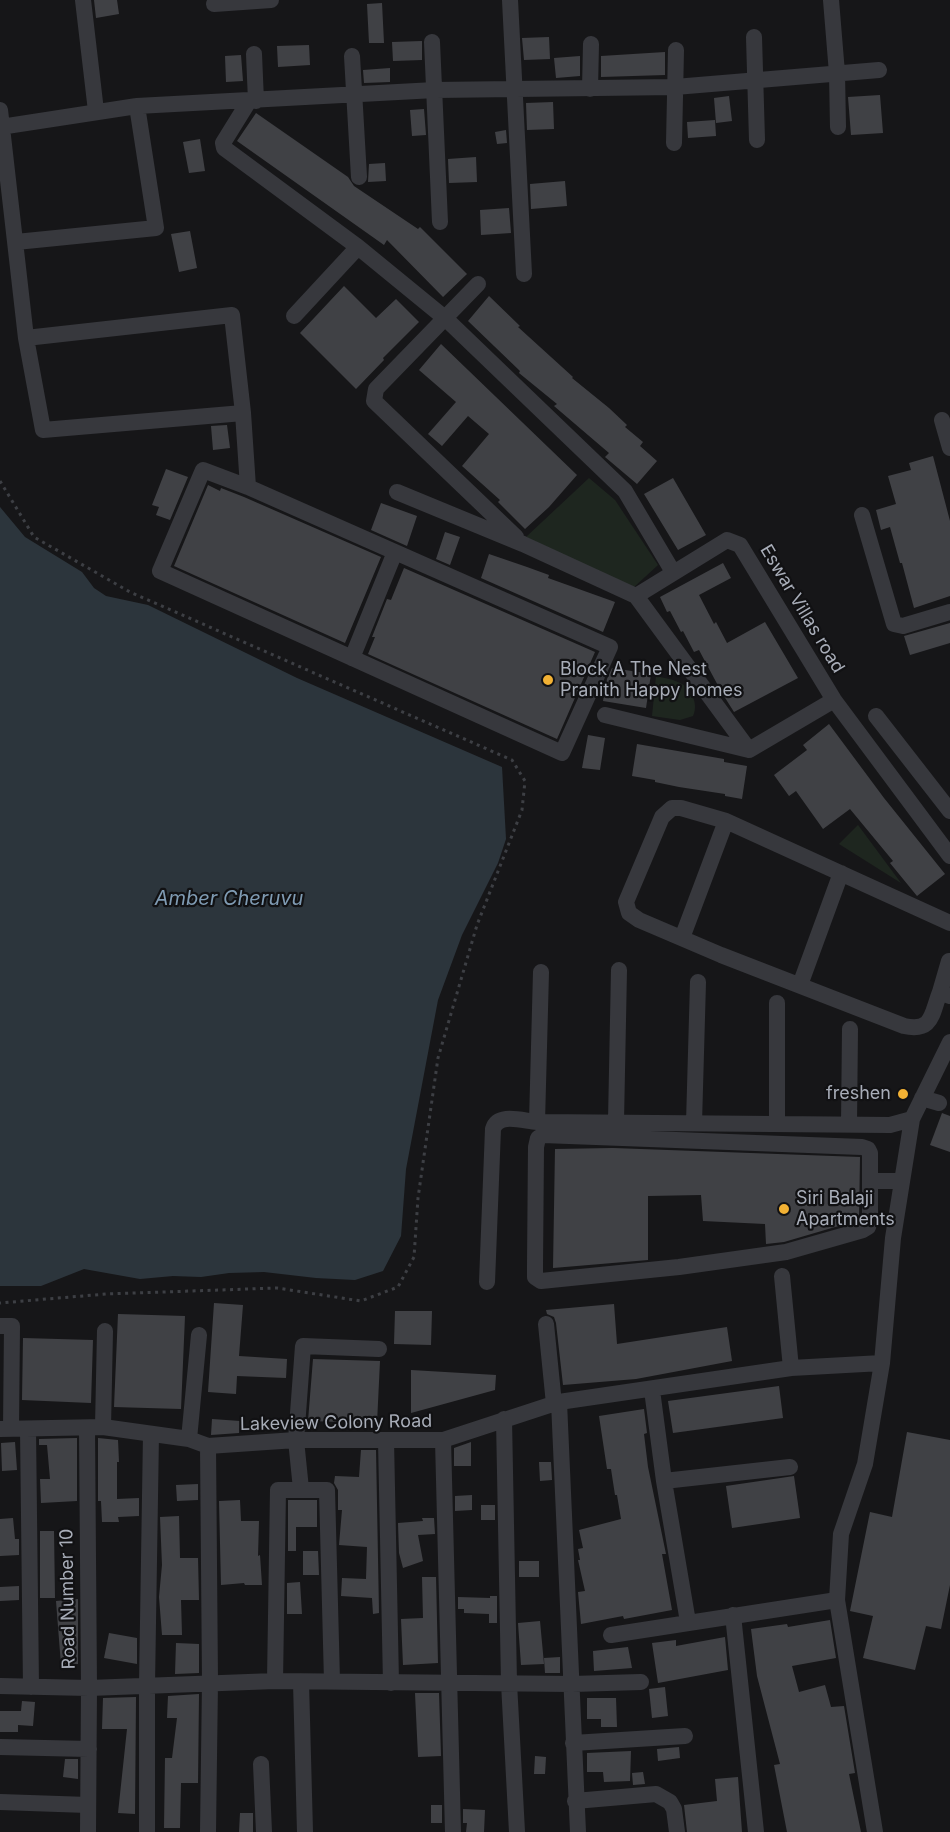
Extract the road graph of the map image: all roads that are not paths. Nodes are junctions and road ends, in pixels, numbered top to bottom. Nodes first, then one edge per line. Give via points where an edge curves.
1 (83, 0) edge
2 (271, 0) edge
3 (510, 0) edge
4 (831, 0) edge
5 (214, 4) dead end
6 (754, 37) dead end
7 (432, 42) dead end
8 (591, 44) dead end
9 (676, 50) dead end
10 (254, 54) dead end
11 (352, 56) dead end
12 (879, 70) dead end
13 (837, 73) junction
14 (756, 81) junction
15 (675, 87) junction
16 (515, 89) junction
17 (590, 89) junction
18 (435, 90) junction
19 (355, 95) junction
20 (253, 101) junction
21 (138, 106) junction
22 (0, 110) edge
23 (96, 111) junction
24 (1, 127) edge
25 (838, 127) dead end
26 (757, 140) dead end
27 (674, 143) dead end
28 (359, 177) dead end
29 (440, 222) dead end
30 (16, 242) junction
31 (358, 247) junction
32 (524, 274) dead end
33 (478, 284) dead end
34 (294, 316) dead end
35 (446, 319) junction
36 (26, 338) junction
37 (243, 413) junction
38 (942, 420) dead end
39 (950, 448) edge
40 (248, 487) junction
41 (397, 492) dead end
42 (862, 515) dead end
43 (523, 544) junction
44 (395, 552) junction
45 (673, 572) junction
46 (636, 596) junction
47 (950, 612) edge
48 (352, 658) junction
49 (834, 700) junction
50 (605, 715) dead end
51 (876, 716) dead end
52 (749, 750) junction
53 (950, 810) edge
54 (726, 821) junction
55 (950, 856) edge
56 (841, 873) junction
57 (950, 922) edge
58 (682, 938) junction
59 (950, 960) edge
60 (618, 970) dead end
61 (541, 972) dead end
62 (698, 981) dead end
63 (800, 985) junction
64 (945, 994) edge
65 (777, 1003) dead end
66 (850, 1029) dead end
67 (950, 1042) edge
68 (922, 1098) junction
69 (939, 1103) dead end
70 (912, 1119) junction
71 (616, 1121) junction
72 (537, 1122) junction
73 (694, 1123) junction
74 (777, 1124) junction
75 (849, 1124) junction
76 (870, 1187) junction
77 (900, 1188) junction
78 (782, 1276) dead end
79 (487, 1282) dead end
80 (546, 1324) dead end
81 (6, 1326) edge
82 (105, 1330) dead end
83 (199, 1335) dead end
84 (379, 1349) dead end
85 (882, 1363) junction
86 (790, 1368) junction
87 (652, 1390) junction
88 (556, 1403) junction
89 (504, 1419) junction
90 (95, 1427) junction
91 (5, 1429) edge
92 (28, 1429) junction
93 (151, 1434) junction
94 (189, 1439) junction
95 (296, 1440) junction
96 (386, 1440) junction
97 (443, 1440) junction
98 (208, 1446) junction
99 (790, 1467) dead end
100 (664, 1481) junction
101 (301, 1489) junction
102 (837, 1600) junction
103 (733, 1616) junction
104 (688, 1622) junction
105 (611, 1635) dead end
106 (275, 1681) junction
107 (332, 1681) junction
108 (210, 1682) junction
109 (301, 1682) junction
110 (450, 1682) junction
111 (641, 1682) dead end
112 (391, 1683) junction
113 (509, 1683) junction
114 (572, 1684) junction
115 (147, 1685) junction
116 (0, 1686) edge
117 (32, 1687) junction
118 (89, 1688) junction
119 (685, 1736) dead end
120 (573, 1743) junction
121 (0, 1747) edge
122 (88, 1749) junction
123 (261, 1764) dead end
124 (575, 1801) junction
125 (0, 1802) edge
126 (88, 1805) junction
127 (88, 1832) edge
128 (147, 1832) edge
129 (208, 1832) edge
130 (264, 1832) edge
131 (305, 1832) edge
132 (453, 1832) edge
133 (517, 1832) edge
134 (578, 1832) edge
135 (677, 1832) edge
136 (756, 1832) edge
137 (875, 1832) edge

1 - 23 street
2 - 5 street
3 - 16 street
4 - 13 street
6 - 14 street
7 - 18 street
8 - 17 street
9 - 15 street
10 - 20 street
11 - 19 street
12 - 13 street
13 - 14 street
13 - 25 street
14 - 15 street
14 - 26 street
15 - 17 street
15 - 27 street
16 - 17 street
16 - 18 street
16 - 32 street
18 - 19 street
18 - 29 street
19 - 20 street
19 - 28 street
20 - 21 street
20 - 31 street via 223,143 224,148
21 - 23 street
21 - 30 street via 156,228
22 - 24 street
23 - 24 street
24 - 30 street
30 - 36 street
31 - 34 street
31 - 35 street
33 - 35 street
35 - 43 street via 376,389 374,401
35 - 45 street via 625,490
36 - 37 street via 43,430
36 - 37 street via 232,315
37 - 40 street
38 - 39 street
40 - 44 street
40 - 48 street via 203,470 160,571
41 - 43 street
42 - 47 street via 894,624 903,626
43 - 46 street
44 - 48 street
44 - 48 street via 610,646 562,753
45 - 46 street, Eswar Villas road
45 - 49 street, Eswar Villas road via 727,540 740,545
46 - 52 street
49 - 52 street
49 - 55 street, Eswar Villas road
50 - 52 street
51 - 53 street
54 - 56 street
54 - 58 street
54 - 58 street via 681,808 666,812 626,902 629,913 639,920
56 - 57 street
56 - 63 street
58 - 63 street
59 - 64 street
60 - 71 street
61 - 72 street
62 - 73 street
63 - 64 street via 916,1029 928,1021
65 - 74 street
66 - 75 street
67 - 68 street
68 - 69 street
68 - 70 street
70 - 75 street via 890,1125
70 - 77 street
71 - 72 street
71 - 73 street
72 - 79 street via 501,1119 493,1129
73 - 74 street
74 - 75 street
76 - 76 street via 870,1153 862,1147 543,1135 536,1147 536,1277 541,1281 786,1252 868,1227
76 - 77 street
77 - 85 street
78 - 86 street
80 - 88 street
81 - 91 street
82 - 90 street, Road Number 10
83 - 94 street
84 - 95 street via 303,1346
85 - 86 street, Lakeview Colony Road
85 - 102 street via 864,1464 841,1534
86 - 87 street, Lakeview Colony Road
87 - 88 street, Lakeview Colony Road
87 - 100 street
88 - 89 street, Lakeview Colony Road
88 - 114 street
89 - 97 street, Lakeview Colony Road
89 - 113 street
90 - 92 street, Lakeview Colony Road
90 - 93 street, Lakeview Colony Road
90 - 118 street, Road Number 10 via 87,1510
91 - 92 street, Lakeview Colony Road
92 - 117 street
93 - 94 street, Lakeview Colony Road
93 - 115 street
94 - 98 street, Lakeview Colony Road
95 - 96 street, Lakeview Colony Road
95 - 98 street, Lakeview Colony Road
95 - 101 street
96 - 97 street, Lakeview Colony Road
96 - 112 street
97 - 110 street
98 - 108 street
99 - 100 street
100 - 104 street
101 - 106 street via 278,1490
101 - 107 street via 327,1490
102 - 103 street
102 - 137 street
103 - 104 street
103 - 136 street
104 - 105 street
106 - 108 street
106 - 109 street
107 - 109 street
107 - 112 street
108 - 115 street
108 - 129 street
109 - 131 street
110 - 112 street
110 - 113 street
110 - 132 street
111 - 114 street
113 - 114 street
113 - 133 street
114 - 120 street
115 - 118 street
115 - 128 street
116 - 117 street
117 - 118 street
118 - 122 street, Road Number 10
119 - 120 street
120 - 124 street
121 - 122 street
122 - 126 street, Road Number 10
123 - 130 street
124 - 134 street
124 - 135 street via 656,1794 674,1809
125 - 126 street
126 - 127 street, Road Number 10

